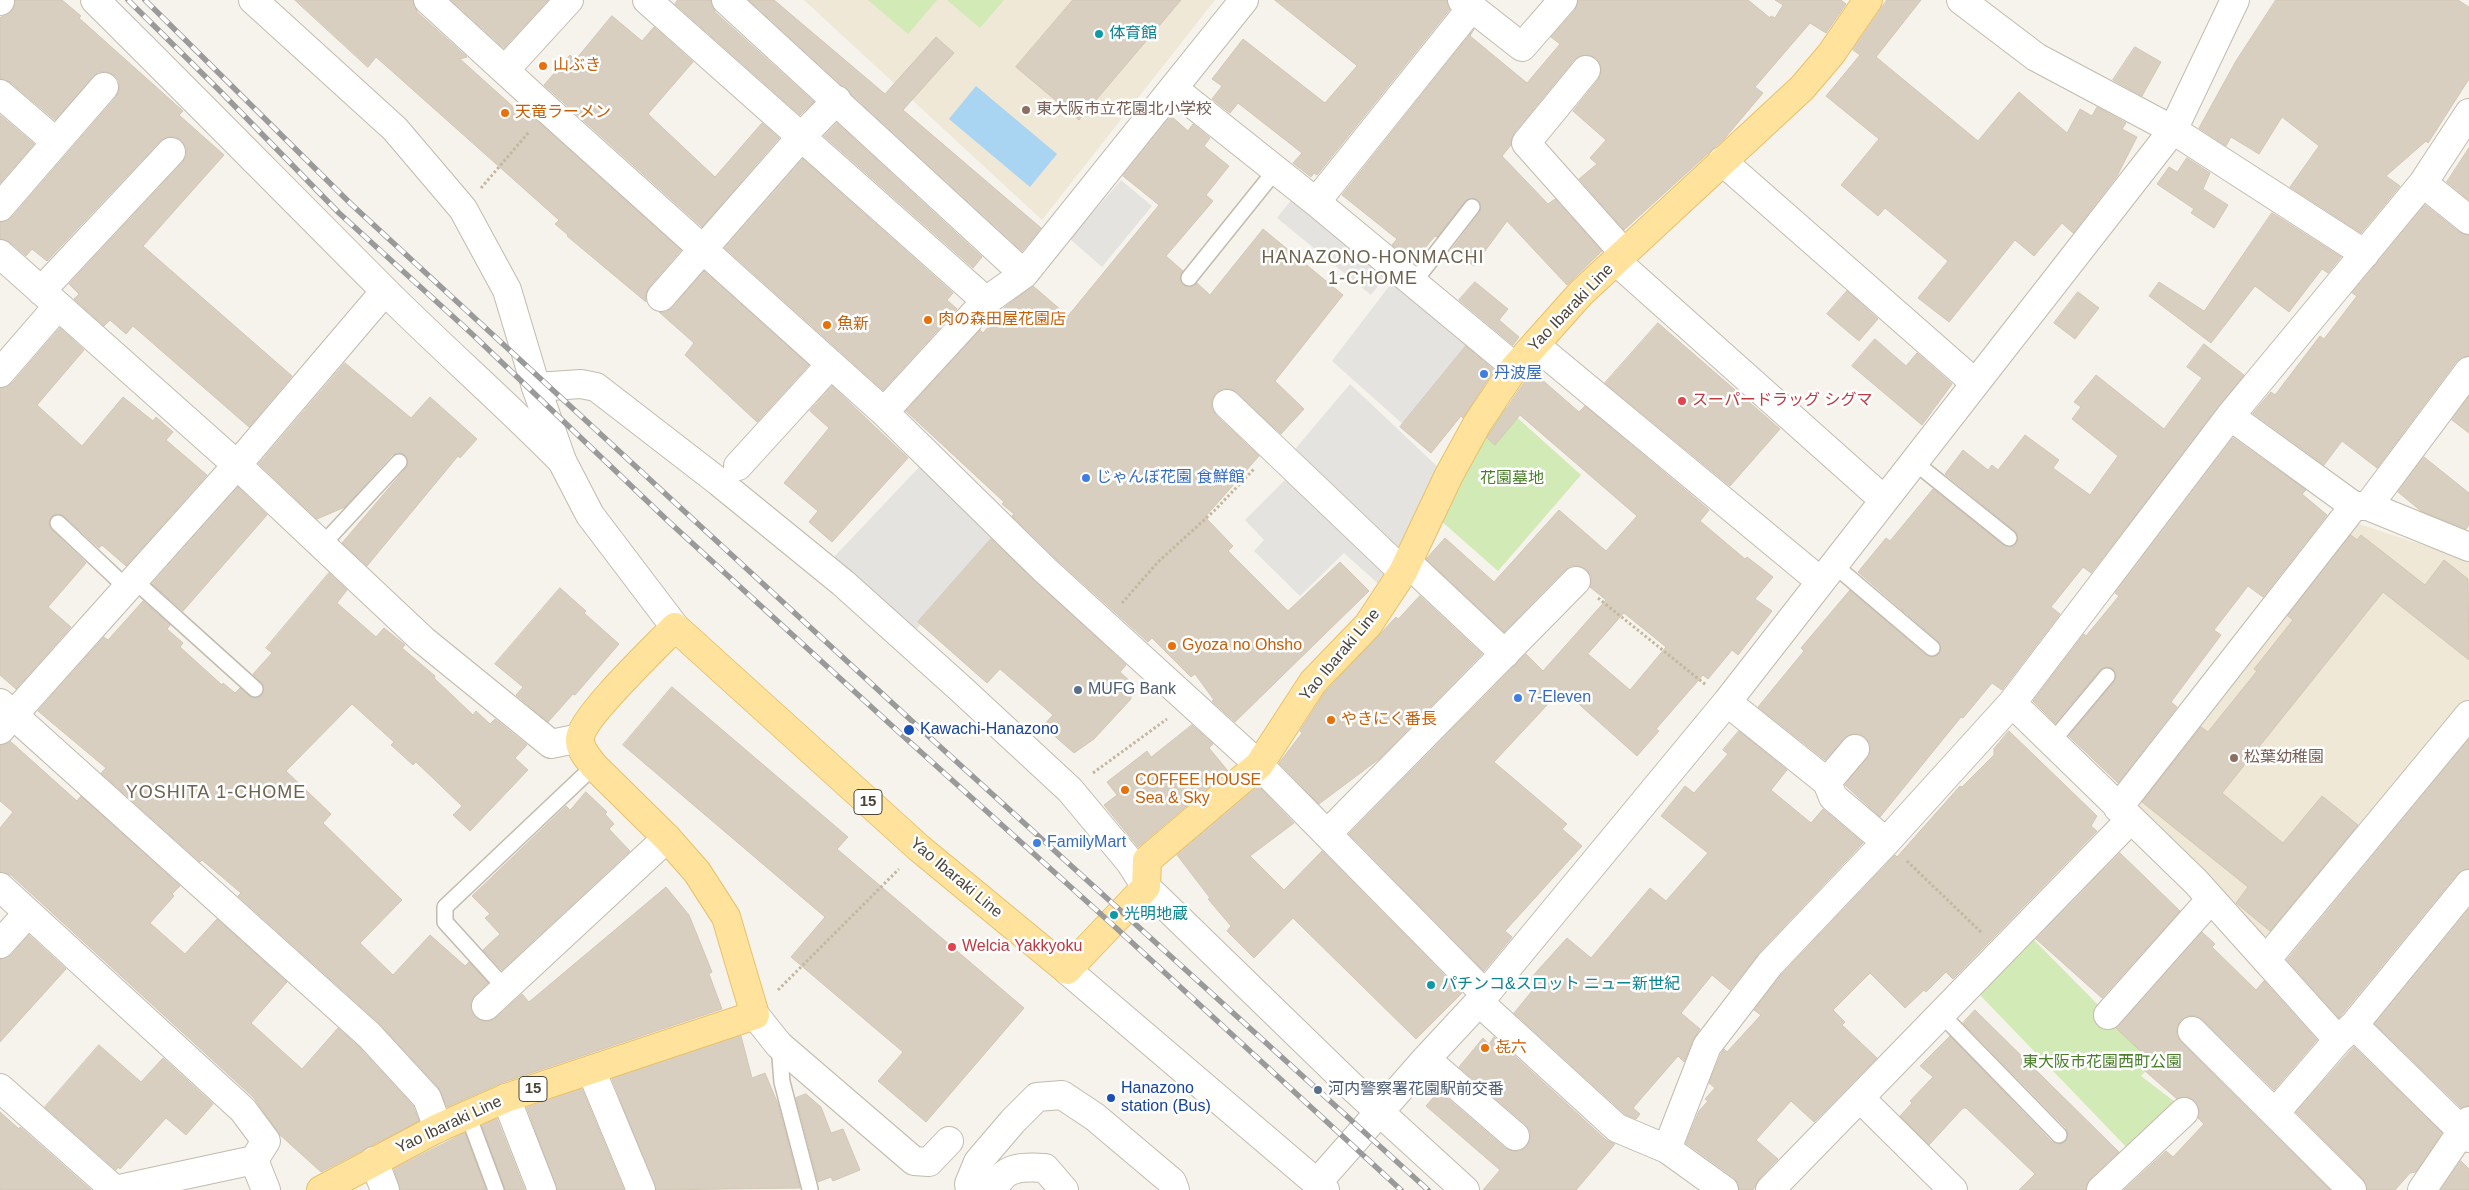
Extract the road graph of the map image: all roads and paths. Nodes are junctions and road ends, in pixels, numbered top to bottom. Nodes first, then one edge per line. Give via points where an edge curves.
1 (95, 0) edge
2 (253, 0) edge
3 (428, 0) edge
4 (569, 0) edge
5 (647, 0) edge
6 (726, 0) edge
7 (1244, 0) edge
8 (1563, 0) edge
9 (1868, 0) edge
10 (1961, 0) edge
11 (2235, 0) edge
12 (1467, 4) edge
13 (504, 70) junction
14 (1586, 70) dead end
15 (104, 87) dead end
16 (1174, 89) junction
17 (0, 94) edge
18 (836, 100) junction
19 (548, 110) junction
20 (2469, 113) edge
21 (2173, 130) junction
22 (802, 136) junction
23 (56, 142) junction
24 (170, 152) dead end
25 (1722, 162) junction
26 (1275, 171) junction
27 (2422, 183) junction
28 (479, 190) dead end
29 (1316, 202) junction
30 (0, 207) edge
31 (1472, 207) dead end
32 (2469, 220) edge
33 (703, 249) junction
34 (0, 254) edge
35 (2365, 254) junction
36 (1620, 257) junction
37 (1024, 274) junction
38 (1190, 278) dead end
39 (1413, 283) junction
40 (385, 291) junction
41 (661, 297) dead end
42 (50, 298) junction
43 (986, 302) junction
44 (1535, 345) junction
45 (830, 364) junction
46 (1515, 367) junction
47 (2469, 371) edge
48 (0, 373) edge
49 (1975, 383) junction
50 (536, 387) junction
51 (1227, 404) dead end
52 (884, 412) junction
53 (2230, 416) junction
54 (1273, 448) junction
55 (562, 461) junction
56 (399, 462) dead end
57 (1913, 462) junction
58 (236, 465) junction
59 (738, 466) dead end
60 (1884, 500) junction
61 (2361, 506) junction
62 (58, 523) dead end
63 (2009, 538) dead end
64 (322, 545) junction
65 (2469, 547) edge
66 (1405, 568) junction
67 (1826, 573) junction
68 (1576, 581) joint
69 (130, 584) junction
70 (1103, 624) junction
71 (675, 627) junction
72 (1932, 648) dead end
73 (1505, 654) junction
74 (2107, 676) dead end
75 (254, 689) dead end
76 (1719, 696) junction
77 (1190, 703) junction
78 (2012, 703) junction
79 (2469, 715) edge
80 (4, 716) edge
81 (580, 738) junction
82 (2051, 742) junction
83 (1855, 749) dead end
84 (1259, 765) junction
85 (594, 766) junction
86 (1827, 782) junction
87 (1070, 790) junction
88 (2124, 814) junction
89 (1328, 834) junction
90 (668, 838) junction
91 (1886, 842) junction
92 (896, 872) dead end
93 (2469, 884) edge
94 (0, 887) edge
95 (1146, 887) junction
96 (2211, 899) junction
97 (28, 913) junction
98 (0, 944) edge
99 (2002, 952) junction
100 (2266, 960) junction
101 (1067, 970) junction
102 (496, 997) joint
103 (1482, 998) junction
104 (1942, 1014) junction
105 (755, 1015) junction
106 (2108, 1015) dead end
107 (2192, 1031) dead end
108 (2346, 1033) junction
109 (779, 1045) junction
110 (1426, 1059) junction
111 (592, 1070) junction
112 (0, 1088) edge
113 (506, 1098) junction
114 (1860, 1098) junction
115 (1379, 1112) junction
116 (2184, 1112) dead end
117 (2275, 1113) junction
118 (468, 1115) junction
119 (438, 1128) junction
120 (2466, 1130) edge
121 (2059, 1135) dead end
122 (1516, 1136) dead end
123 (949, 1141) dead end
124 (1667, 1149) junction
125 (254, 1160) junction
126 (374, 1161) junction
127 (1318, 1188) edge
128 (810, 1189) edge
129 (114, 1190) edge
130 (266, 1190) edge
131 (321, 1190) edge
132 (385, 1190) edge
133 (496, 1190) edge
134 (542, 1190) edge
135 (641, 1190) edge
136 (970, 1190) edge
137 (995, 1190) edge
138 (1064, 1190) edge
139 (1176, 1190) edge
140 (1465, 1190) edge
141 (1724, 1190) edge
142 (1770, 1190) edge
143 (1953, 1190) edge
144 (2101, 1190) edge
145 (2352, 1190) edge
146 (2422, 1190) edge

1 - 40 street
2 - 50 street via 395,129 463,209 507,290
3 - 13 street
4 - 13 street
5 - 22 street
6 - 18 street
7 - 16 street
8 - 12 street via 1522,47
9 - 25 main road, Yao Ibaraki Line via 1831,54 1802,88
10 - 21 street via 2036,57
11 - 21 street
12 - 29 street
13 - 19 street
14 - 36 street via 1526,143
15 - 23 street
16 - 26 street
16 - 37 street
17 - 23 street
18 - 22 street
18 - 37 street
19 - 28 path
19 - 33 street
20 - 27 street
21 - 35 street
21 - 49 street
22 - 33 street
22 - 43 street
23 - 30 street
24 - 42 street
25 - 36 main road, Yao Ibaraki Line
25 - 49 street
26 - 29 street
26 - 38 lane
27 - 32 street
27 - 35 street
29 - 39 street
31 - 39 lane
33 - 41 street
33 - 45 street
34 - 42 street
35 - 53 street
36 - 44 main road, Yao Ibaraki Line via 1581,293
36 - 60 street
37 - 43 street
39 - 46 street
40 - 55 street
40 - 58 street
42 - 48 street
42 - 58 street
43 - 52 street
44 - 46 main road, Yao Ibaraki Line
44 - 67 street
45 - 52 street
45 - 59 street
46 - 66 main road, Yao Ibaraki Line via 1476,424
47 - 61 street
49 - 57 street
50 - 55 street
50 - 87 street via 581,384 596,387 843,583
51 - 54 street
52 - 70 street
53 - 61 street
53 - 78 street
54 - 66 street
54 - 70 path via 1214,511 1159,561
55 - 71 street via 590,515
56 - 64 lane
57 - 60 street
57 - 63 lane
58 - 64 street
58 - 69 street
60 - 67 street
61 - 65 street
61 - 88 street
62 - 69 lane
64 - 81 street via 423,640 551,744
66 - 73 street
66 - 84 main road, Yao Ibaraki Line via 1368,625 1313,682
67 - 72 lane
67 - 76 street
68 - 73 street
68 - 76 path
69 - 75 lane
69 - 80 street
70 - 77 street
71 - 81 main road via 589,718
71 - 101 main road, Yao Ibaraki Line / 15 via 919,848
73 - 89 street
74 - 82 lane
76 - 86 street
76 - 103 street
77 - 84 street
77 - 87 path
78 - 82 street
78 - 91 street
79 - 100 street
80 - 119 street via 370,1035 427,1098
81 - 85 main road via 584,753
82 - 88 street
83 - 86 street
84 - 89 street
84 - 95 main road, Yao Ibaraki Line via 1147,860
85 - 90 main road
85 - 102 lane via 445,907 446,922
86 - 91 street via 1833,797
87 - 95 street via 1130,862
88 - 96 street
88 - 99 street
89 - 103 street
90 - 102 street
90 - 105 main road via 697,872 726,917
91 - 99 path
91 - 124 street via 1770,964 1707,1046
92 - 105 path
93 - 108 street
94 - 97 street
95 - 101 main road
95 - 115 street
96 - 100 street
96 - 106 street
97 - 98 street
97 - 125 street via 243,1110 266,1141
99 - 104 street
100 - 108 street
101 - 127 street
103 - 110 street
103 - 124 street via 1617,1128
104 - 114 street
104 - 121 lane
105 - 109 street
105 - 111 main road, Yao Ibaraki Line / 15
107 - 117 street
108 - 117 street
108 - 120 street
109 - 123 street via 914,1161 929,1162
109 - 128 lane via 782,1082
110 - 115 street
110 - 122 street
111 - 113 main road, Yao Ibaraki Line / 15
111 - 135 street
112 - 129 street
113 - 118 main road, Yao Ibaraki Line / 15
113 - 134 street
114 - 142 street
114 - 143 street
115 - 127 street
115 - 140 street
116 - 144 street
117 - 145 street
118 - 119 main road, Yao Ibaraki Line / 15
118 - 133 lane
119 - 126 main road, Yao Ibaraki Line / 15
120 - 146 street
124 - 141 street
125 - 129 street
125 - 130 street
126 - 131 main road, Yao Ibaraki Line / 15
126 - 132 street
136 - 139 street via 969,1184 978,1162 1013,1121 1037,1097 1062,1095 1095,1117 1172,1182
137 - 138 street via 998,1181 1018,1166 1046,1168

